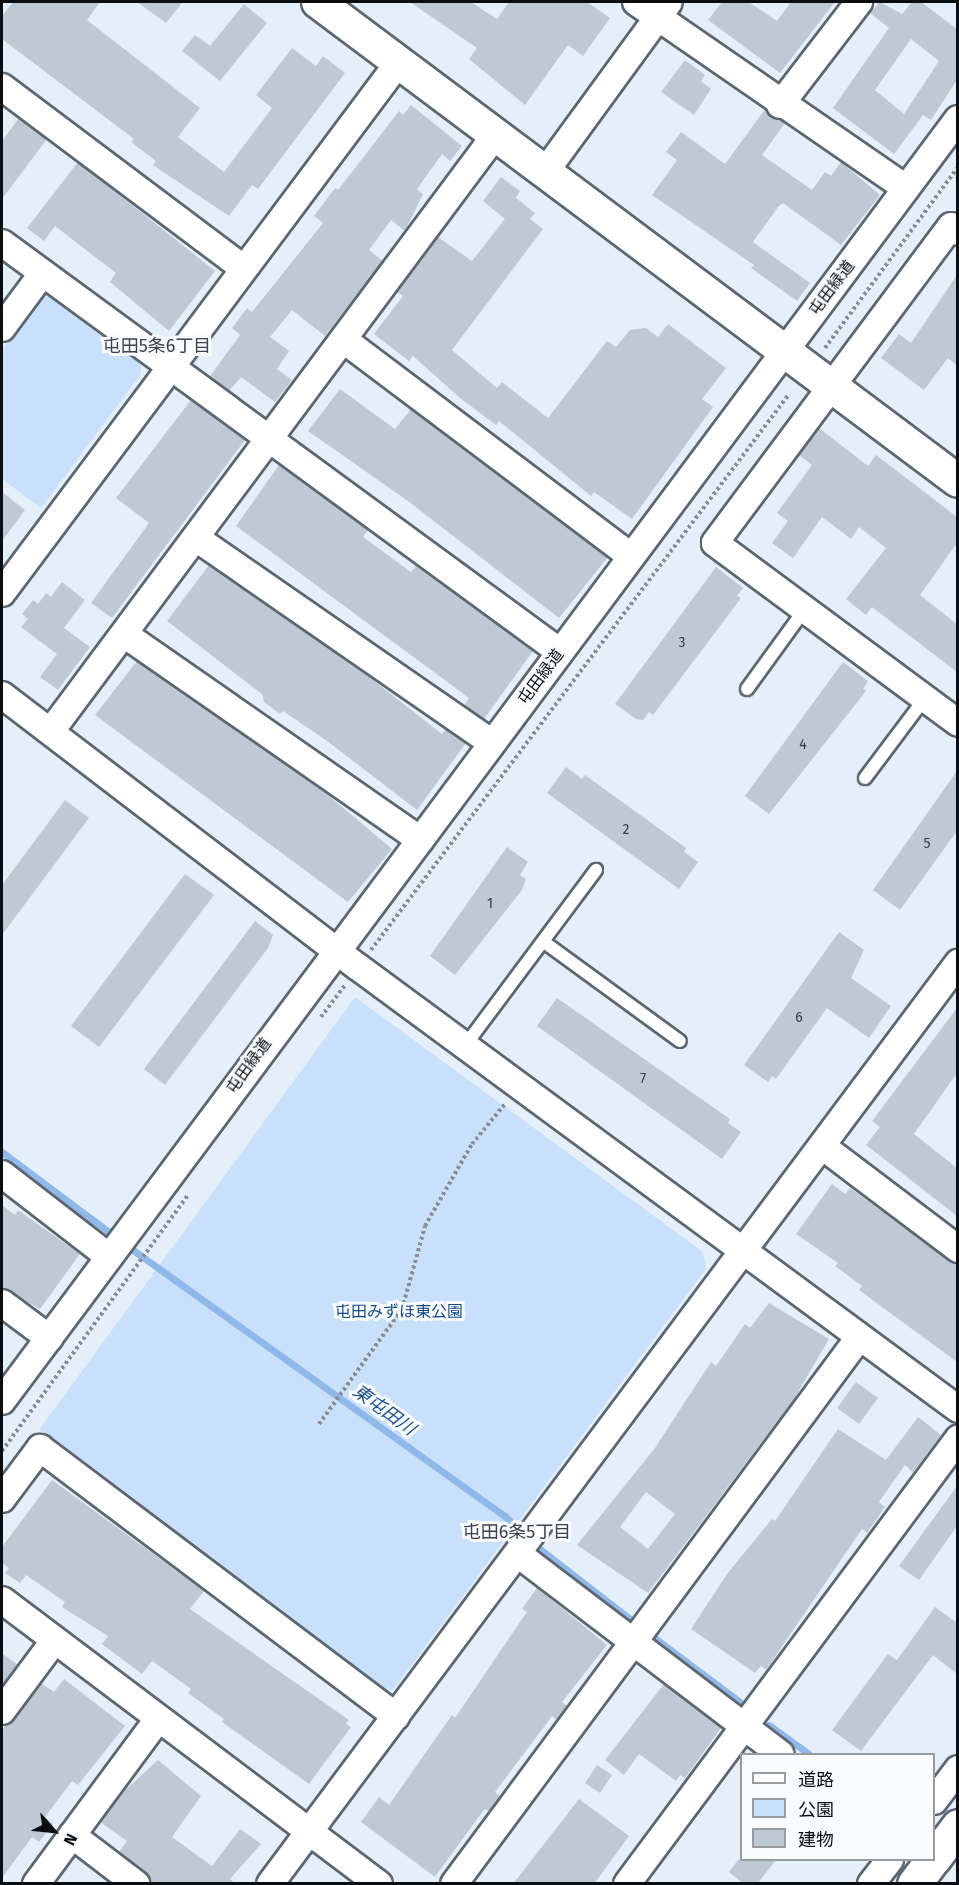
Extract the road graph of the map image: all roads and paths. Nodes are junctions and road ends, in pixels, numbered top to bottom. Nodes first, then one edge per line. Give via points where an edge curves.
1 (318, 2) edge
2 (636, 2) edge
3 (859, 2) edge
4 (663, 10) edge
5 (399, 62) junction
6 (2, 87) edge
7 (780, 105) junction
8 (957, 119) edge
9 (496, 134) junction
10 (957, 167) edge
11 (545, 172) junction
12 (906, 188) junction
13 (957, 231) edge
14 (2, 243) edge
15 (243, 268) junction
16 (42, 274) junction
17 (2, 328) edge
18 (344, 340) junction
19 (824, 348) dead end
20 (783, 353) junction
21 (171, 366) junction
22 (830, 387) junction
23 (789, 394) dead end
24 (267, 442) junction
25 (957, 481) edge
26 (196, 538) junction
27 (631, 556) junction
28 (2, 594) edge
29 (805, 609) junction
30 (124, 634) junction
31 (560, 652) junction
32 (747, 689) dead end
33 (2, 695) edge
34 (925, 698) junction
35 (957, 723) edge
36 (51, 731) junction
37 (492, 743) junction
38 (865, 778) dead end
39 (420, 840) junction
40 (596, 870) dead end
41 (544, 942) junction
42 (335, 950) junction
43 (371, 951) dead end
44 (957, 963) edge
45 (680, 1041) dead end
46 (467, 1043) junction
47 (507, 1102) dead end
48 (822, 1146) junction
49 (2, 1174) edge
50 (154, 1242) dead end
51 (116, 1246) junction
52 (957, 1249) edge
53 (742, 1251) junction
54 (2, 1304) edge
55 (49, 1338) junction
56 (858, 1339) junction
57 (2, 1401) edge
58 (957, 1409) edge
59 (319, 1424) dead end
60 (957, 1439) edge
61 (2, 1451) edge
62 (2, 1499) edge
63 (526, 1542) junction
64 (2, 1600) edge
65 (643, 1630) junction
66 (54, 1641) junction
67 (2, 1711) edge
68 (396, 1716) junction
69 (158, 1719) junction
70 (745, 1727) junction
71 (778, 1753) edge
72 (957, 1769) edge
73 (935, 1798) edge
74 (957, 1826) edge
75 (310, 1832) junction
76 (72, 1835) junction
77 (935, 1856) edge
78 (889, 1861) edge
79 (931, 1861) edge
80 (36, 1884) edge
81 (136, 1884) edge
82 (270, 1884) edge
83 (379, 1884) edge
84 (453, 1884) edge
85 (627, 1884) edge
86 (871, 1884) edge
87 (914, 1884) edge

1 - 5 street
2 - 4 street
3 - 7 street
4 - 7 street
4 - 11 street
5 - 9 street
5 - 15 street
6 - 15 street
7 - 12 street
8 - 12 street, 屯田緑道
9 - 11 street
9 - 18 street
10 - 19 path
11 - 20 street
12 - 20 street, 屯田緑道
13 - 22 street via 951,226
14 - 16 street
15 - 21 street
16 - 17 street
16 - 21 street
18 - 24 street
18 - 27 street
20 - 22 street
20 - 27 street, 屯田緑道
21 - 24 street
21 - 28 street
22 - 25 street
22 - 29 street via 715,543
23 - 43 path
24 - 26 street
24 - 31 street
26 - 30 street
26 - 37 street
27 - 31 street, 屯田緑道
29 - 32 lane
29 - 34 street
30 - 36 street
30 - 39 street
31 - 37 street, 屯田緑道
33 - 36 street
34 - 35 street
34 - 38 lane
36 - 42 street
37 - 39 street, 屯田緑道
39 - 42 street, 屯田緑道
40 - 41 lane
41 - 45 lane
41 - 46 lane
42 - 46 street
42 - 51 street, 屯田緑道
44 - 48 street
46 - 53 street
47 - 59 path via 472,1144 425,1226 402,1309
48 - 52 street
48 - 53 street
49 - 51 street
50 - 61 path
51 - 55 street, 屯田緑道
53 - 56 street
53 - 63 street
54 - 55 street
55 - 57 street, 屯田緑道
56 - 58 street
56 - 65 street
60 - 70 street
62 - 68 street via 40,1448
63 - 65 street
63 - 68 street
64 - 66 street
65 - 70 street
65 - 84 street
66 - 67 street
66 - 69 street
68 - 75 street
69 - 75 street
69 - 76 street
70 - 71 street
70 - 85 street
72 - 73 street
74 - 77 main road
75 - 82 street
75 - 83 street
76 - 80 street
76 - 81 street
78 - 86 street
79 - 87 main road

